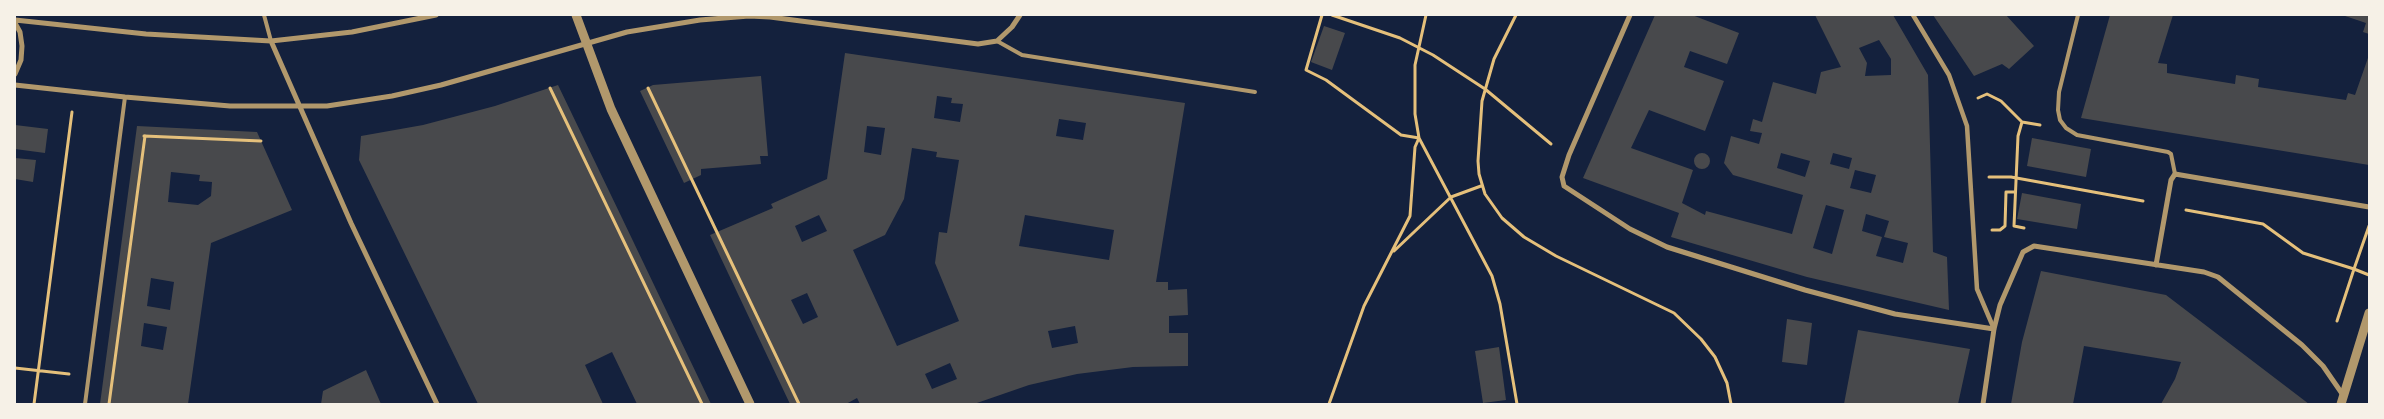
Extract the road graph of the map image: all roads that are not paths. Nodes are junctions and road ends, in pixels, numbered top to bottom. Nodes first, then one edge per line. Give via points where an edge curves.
1 (264, 15) edge
2 (436, 15) edge
3 (576, 15) edge
4 (1020, 15) edge
5 (1630, 15) edge
6 (1912, 15) edge
7 (2078, 15) edge
8 (15, 21) edge
9 (271, 41) junction
10 (997, 41) junction
11 (586, 43) junction
12 (15, 74) edge
13 (15, 85) edge
14 (1255, 92) dead end
15 (125, 97) junction
16 (300, 107) junction
17 (2175, 174) junction
18 (2369, 207) edge
19 (2156, 265) junction
20 (2369, 313) edge
21 (1994, 329) junction
22 (2342, 400) edge
23 (85, 404) edge
24 (437, 404) edge
25 (750, 404) edge
26 (1983, 404) edge

1 - 9 lane
2 - 9 street via 352,32
3 - 11 street
4 - 10 street
5 - 21 street via 1569,155 1562,177 1564,186 1630,229 1666,247 1886,311
6 - 21 street via 1943,64 1962,105 1969,140 1976,289
7 - 17 lane via 2059,92 2060,120 2077,135 2168,152
8 - 9 street via 146,34
8 - 12 street via 22,46
9 - 16 street
10 - 11 street via 964,44 815,21 749,16 672,24
10 - 14 lane via 1022,55
11 - 16 street via 441,85 364,101
11 - 25 street via 611,109
13 - 15 street
15 - 16 street via 230,106
15 - 23 lane
16 - 24 street
17 - 18 street
17 - 19 street via 2171,180
19 - 21 street via 2034,246 2026,249 2000,305
19 - 22 street via 2204,272 2225,282 2302,345 2322,366
20 - 22 street
21 - 26 street

